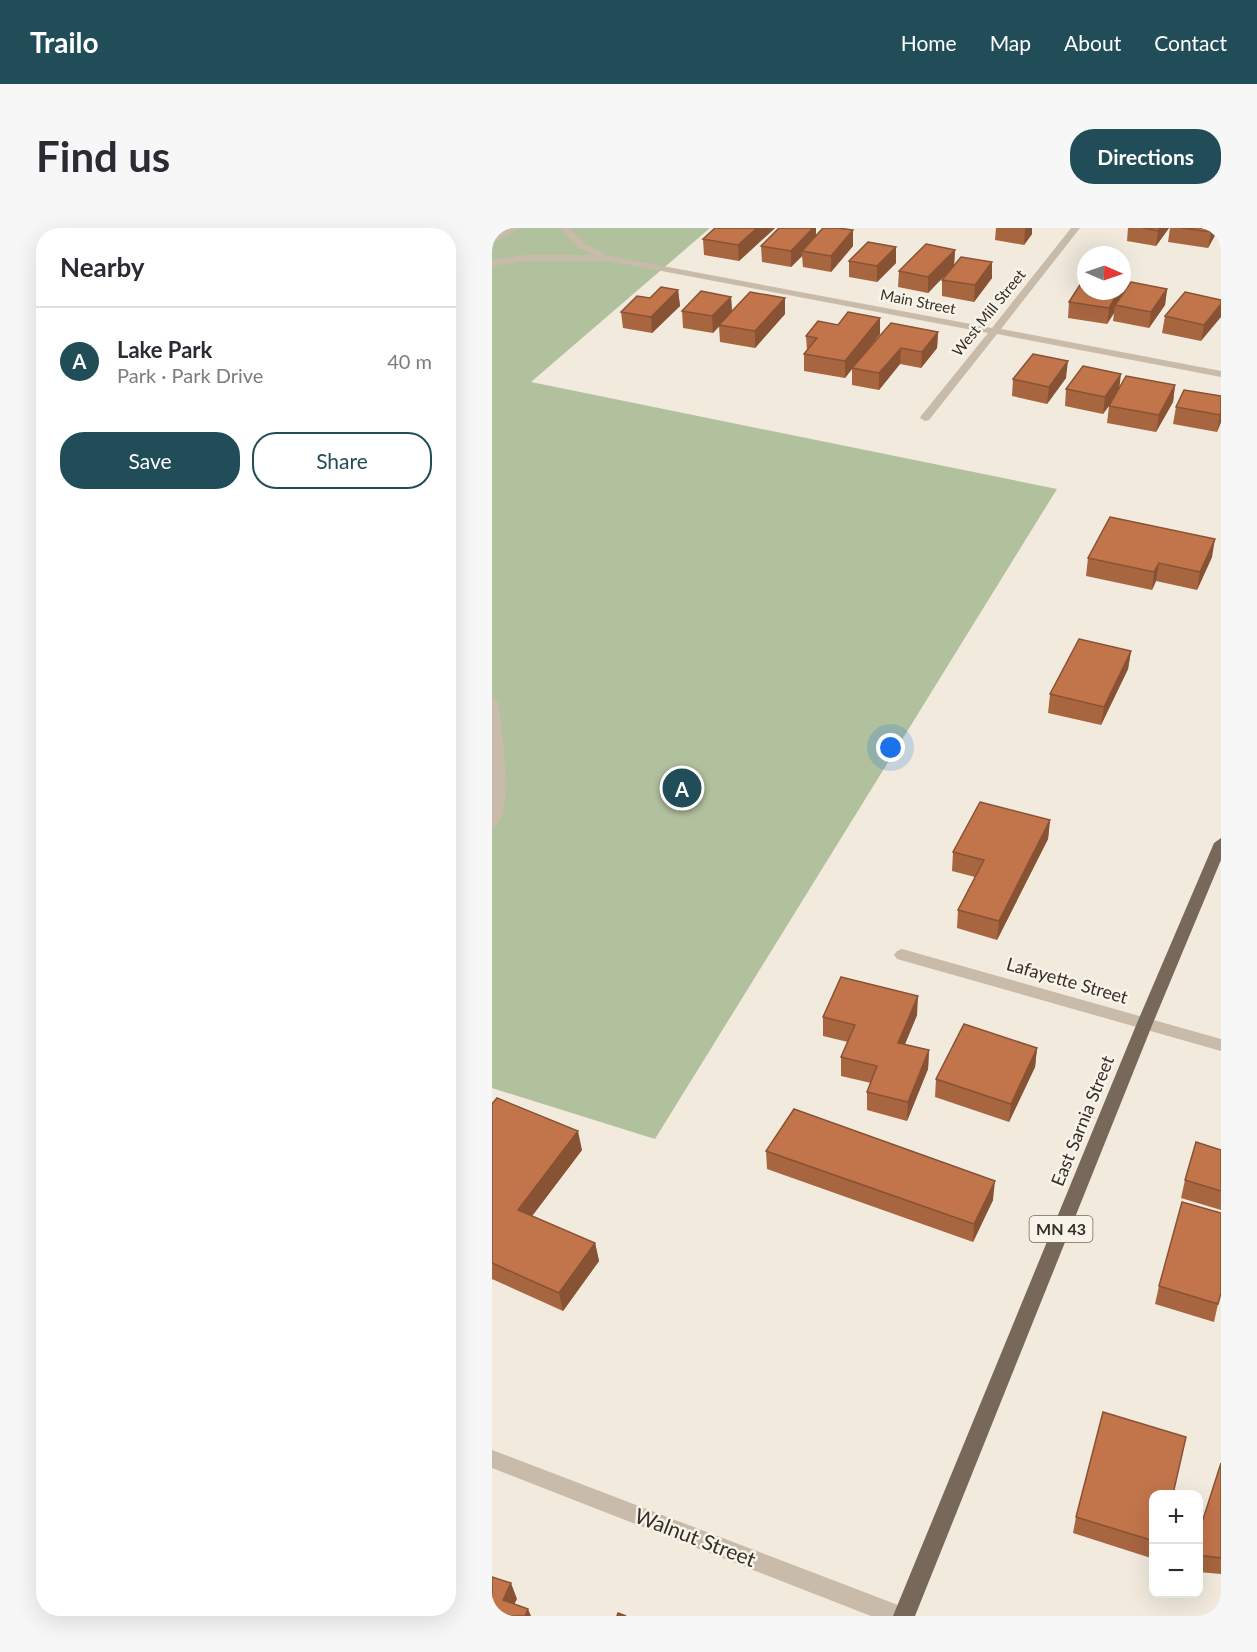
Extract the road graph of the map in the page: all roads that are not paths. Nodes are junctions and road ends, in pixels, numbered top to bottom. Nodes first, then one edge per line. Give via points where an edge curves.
1 (516, 228) edge
2 (564, 228) edge
3 (1076, 228) edge
4 (492, 242) edge
5 (609, 258) junction
6 (492, 263) edge
7 (993, 331) junction
8 (1221, 374) edge
9 (925, 418) dead end
10 (492, 702) edge
11 (492, 822) edge
12 (1221, 843) edge
13 (902, 955) dead end
14 (1145, 1023) junction
15 (1221, 1044) edge
16 (492, 1459) edge
17 (898, 1616) edge
18 (904, 1616) edge

1 - 4 street
2 - 5 street, Main Street via 582,246
3 - 7 street, West Mill Street
5 - 6 street, Main Street via 526,258
5 - 7 street, Main Street
7 - 8 street, Main Street
7 - 9 street, West Mill Street
10 - 11 street via 500,797
12 - 14 main road, East Sarnia Street / MN 43
13 - 14 street, Lafayette Street
14 - 15 street, Lafayette Street
14 - 18 main road, East Sarnia Street / MN 43
16 - 17 street, Walnut Street

